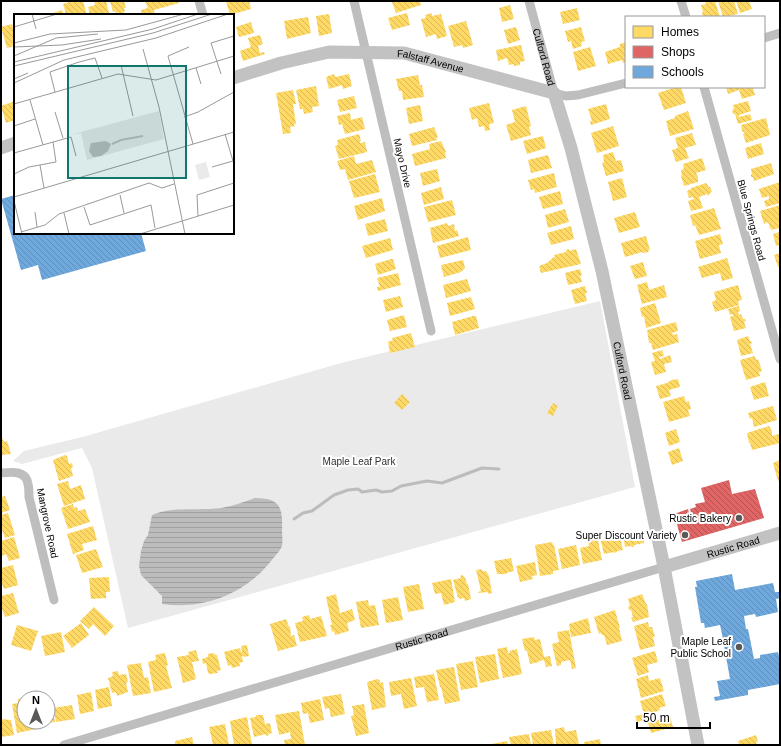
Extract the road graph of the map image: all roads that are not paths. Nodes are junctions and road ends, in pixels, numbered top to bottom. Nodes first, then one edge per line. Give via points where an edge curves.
1 (199, 1) edge
2 (354, 1) edge
3 (529, 1) edge
4 (681, 1) edge
5 (203, 14) edge
6 (686, 16) edge
7 (780, 33) edge
8 (765, 38) edge
9 (365, 52) junction
10 (234, 78) edge
11 (625, 83) edge
12 (704, 88) edge
13 (554, 93) junction
14 (14, 143) edge
15 (1, 148) edge
16 (432, 331) dead end
17 (776, 336) edge
18 (780, 359) edge
19 (1, 473) edge
20 (780, 533) edge
21 (664, 567) junction
22 (54, 600) dead end
23 (64, 745) edge
24 (698, 745) edge

1 - 5 street
2 - 9 street, Mayo Drive
3 - 13 street, Culford Road
4 - 6 street
7 - 8 street
9 - 10 street, Falstaff Avenue via 329,52
9 - 13 street, Falstaff Avenue via 404,53
9 - 16 street, Mayo Drive
11 - 13 street, Falstaff Avenue via 582,94 566,96
12 - 17 street, Blue Springs Road
13 - 21 street, Culford Road via 593,230
14 - 15 street
17 - 18 street, Blue Springs Road
19 - 22 street, Mangrove Road via 18,472 28,483 29,497
20 - 21 street, Rustic Road
21 - 23 street, Rustic Road
21 - 24 street, Culford Road

